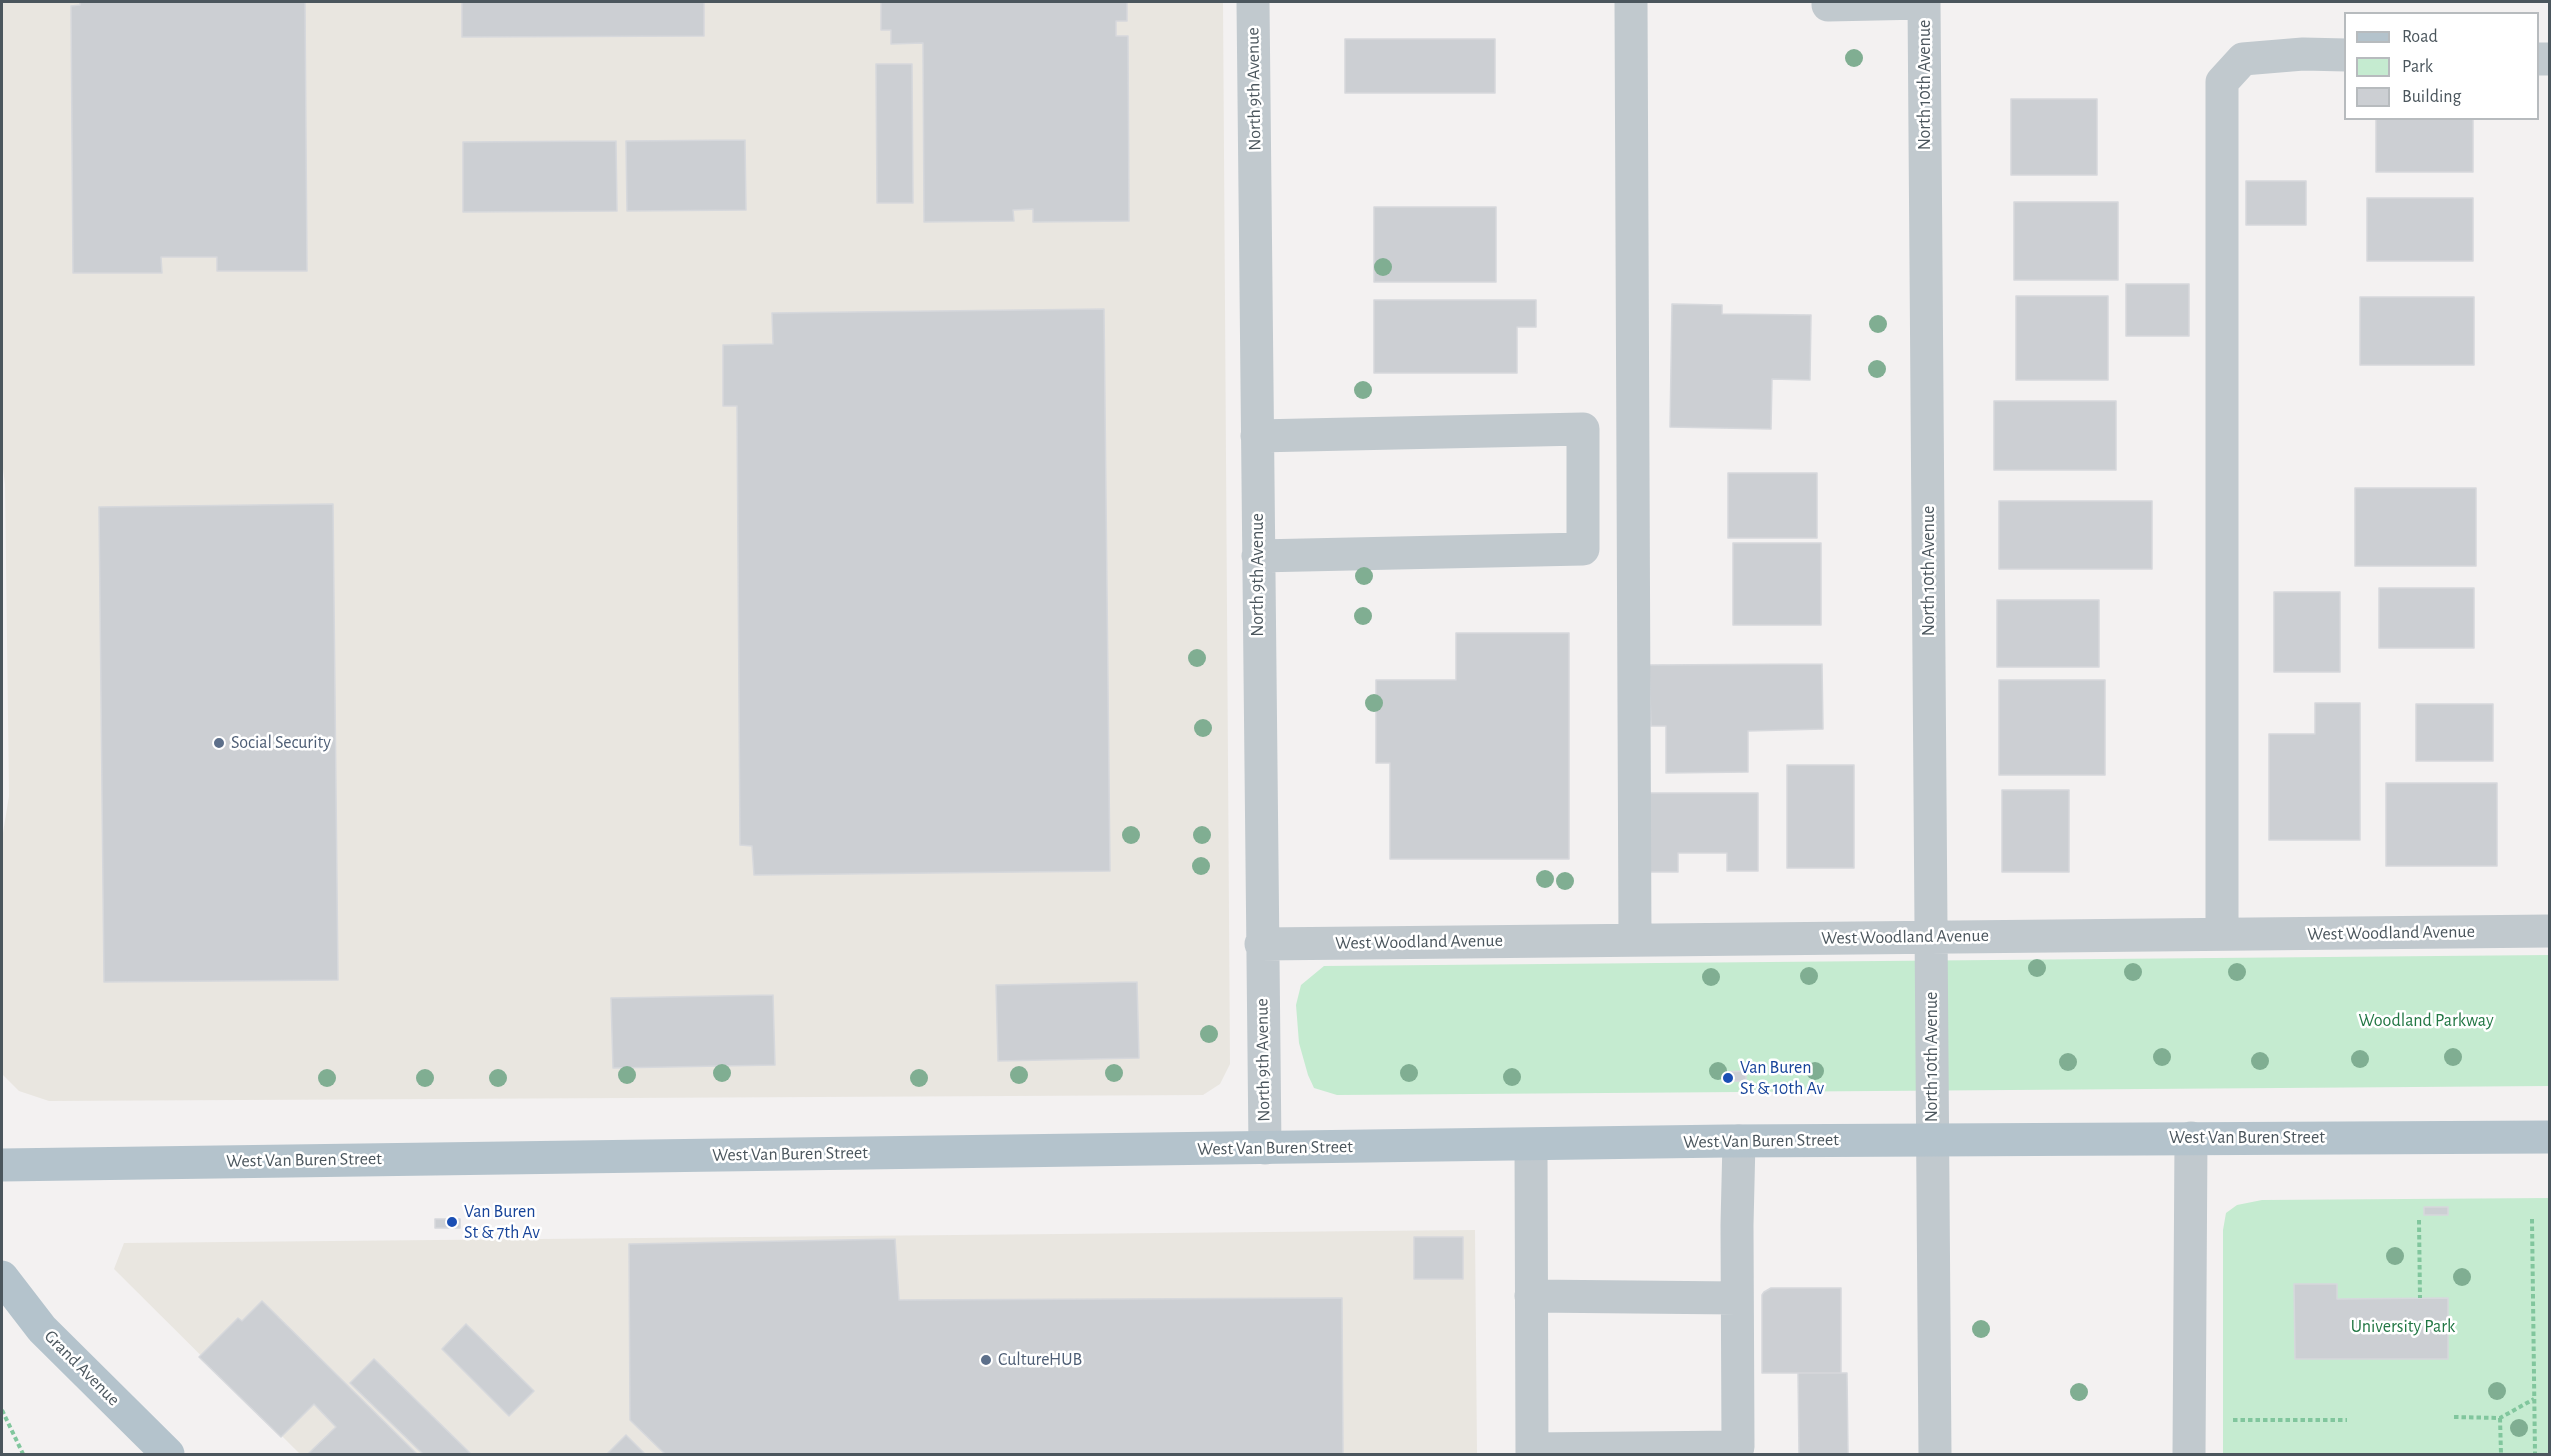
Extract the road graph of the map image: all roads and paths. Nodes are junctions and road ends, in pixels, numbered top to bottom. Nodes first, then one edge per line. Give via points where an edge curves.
1 (1253, 2) edge
2 (1631, 2) edge
3 (1924, 2) edge
4 (1828, 3) edge
5 (2344, 55) edge
6 (1257, 436) junction
7 (1258, 556) junction
8 (2550, 931) edge
9 (2222, 934) junction
10 (1932, 937) junction
11 (1635, 940) junction
12 (1261, 944) junction
13 (2550, 1137) edge
14 (2192, 1138) junction
15 (1933, 1140) junction
16 (1739, 1141) junction
17 (1531, 1145) junction
18 (1265, 1148) junction
19 (2, 1165) edge
20 (2532, 1219) dead end
21 (2419, 1220) dead end
22 (2, 1277) edge
23 (1532, 1296) junction
24 (1737, 1298) junction
25 (2420, 1298) dead end
26 (2534, 1399) junction
27 (2, 1410) edge
28 (2454, 1417) dead end
29 (2500, 1418) junction
30 (2233, 1420) dead end
31 (2347, 1420) dead end
32 (1532, 1452) edge
33 (23, 1455) edge
34 (168, 1455) edge
35 (1935, 1455) edge
36 (2189, 1455) edge
37 (2501, 1455) edge
38 (2535, 1455) edge

1 - 6 street, North 9th Avenue
2 - 11 street
3 - 4 street
3 - 10 street, North 10th Avenue
5 - 9 street via 2243,59 2222,82
6 - 7 street, North 9th Avenue
6 - 7 street via 1583,429 1583,549
7 - 12 street, North 9th Avenue
8 - 9 street, West Woodland Avenue
9 - 10 street, West Woodland Avenue
10 - 11 street, West Woodland Avenue
10 - 15 street, North 10th Avenue
11 - 12 street, West Woodland Avenue
12 - 18 street, North 9th Avenue
13 - 14 main road, West Van Buren Street
14 - 15 main road, West Van Buren Street
14 - 36 street
15 - 16 main road, West Van Buren Street
15 - 35 street, North 10th Avenue
16 - 17 main road, West Van Buren Street
16 - 24 street
17 - 18 main road, West Van Buren Street
17 - 23 street
18 - 19 main road, West Van Buren Street
20 - 26 path
21 - 25 path
22 - 34 main road, Grand Avenue via 42,1329
23 - 24 street
23 - 32 street
24 - 32 street via 1738,1447
26 - 29 path
26 - 38 path
27 - 33 path
28 - 29 path
29 - 37 path
30 - 31 path

